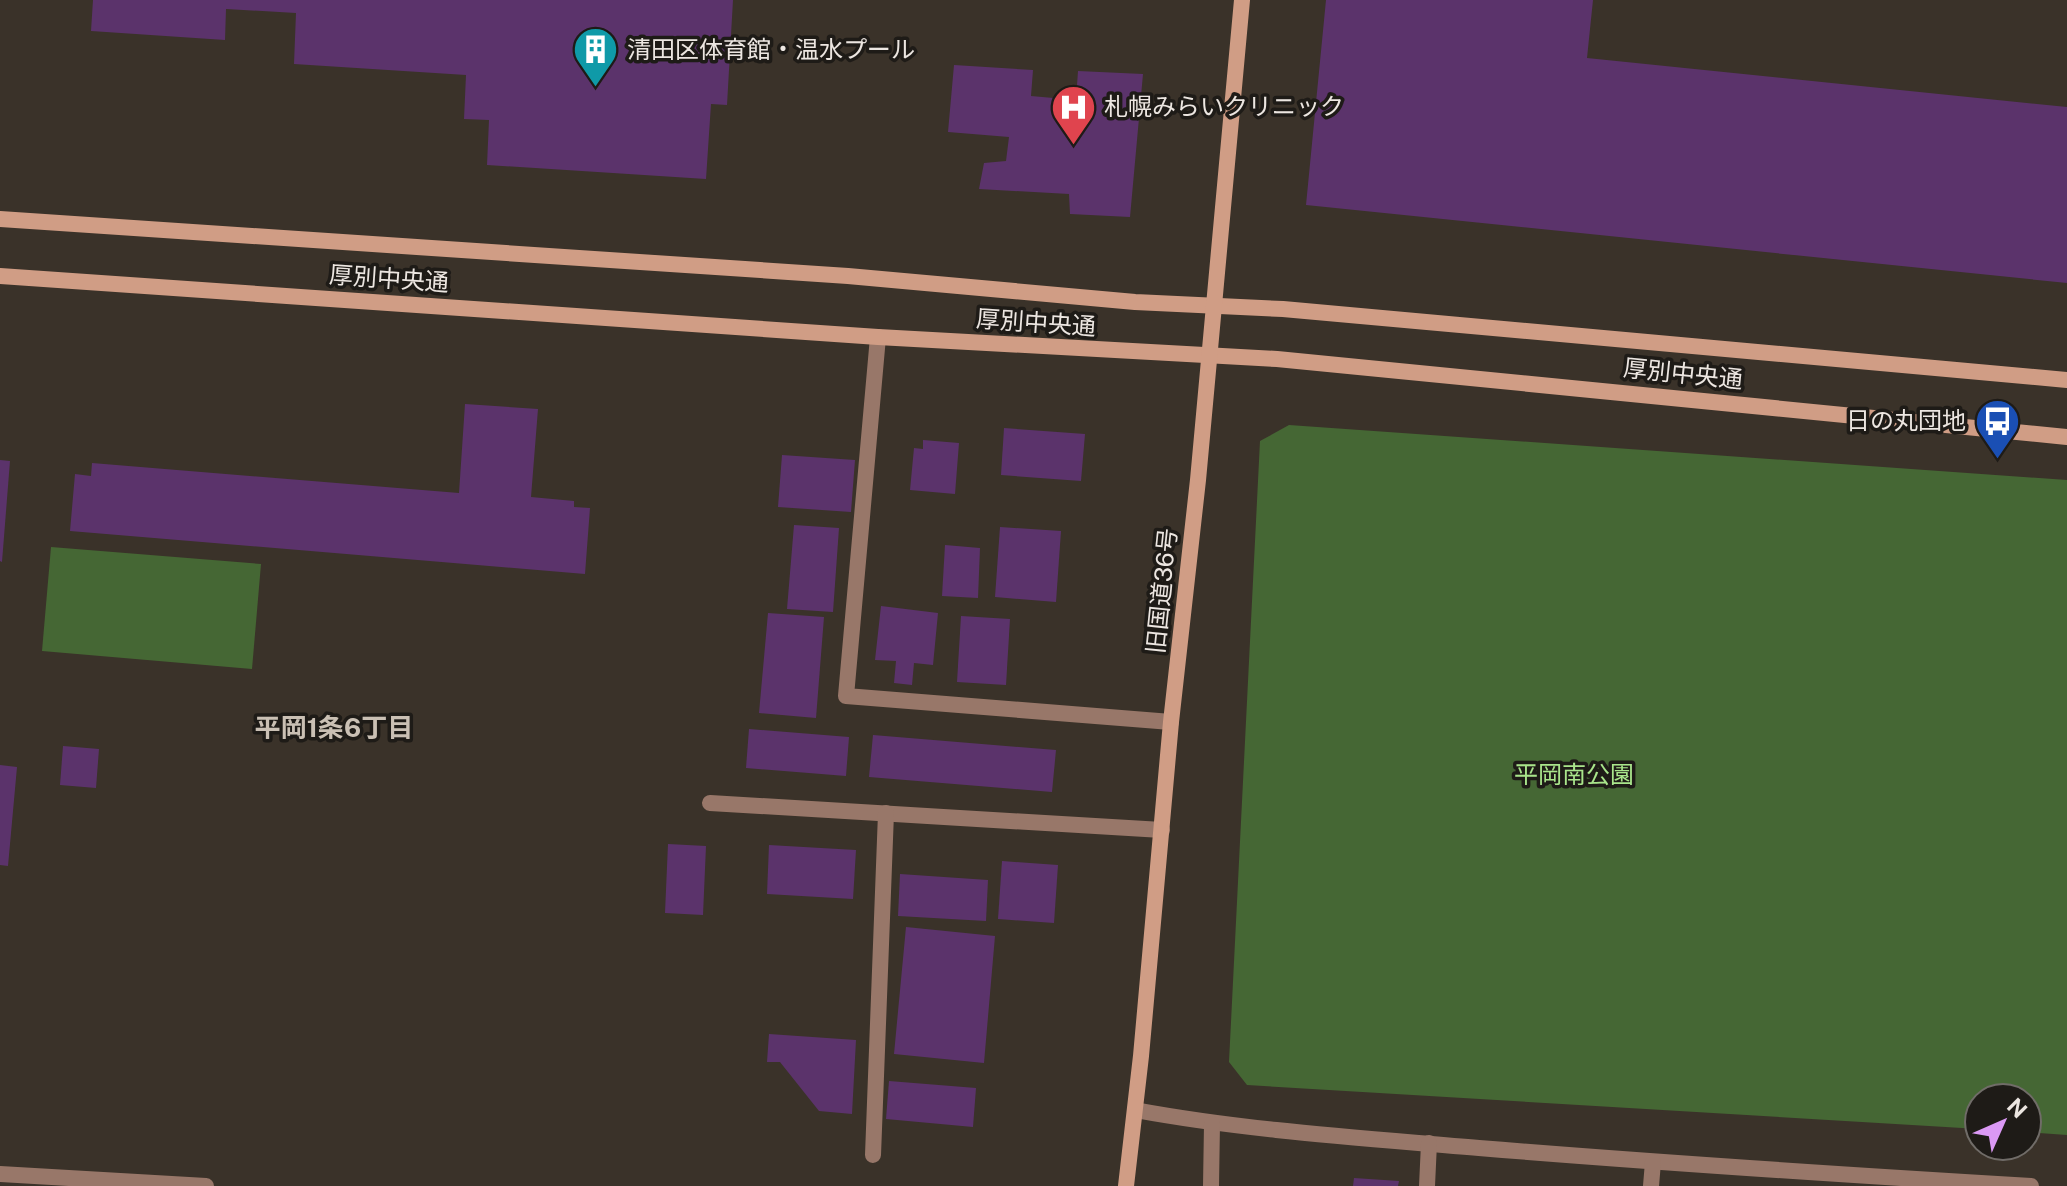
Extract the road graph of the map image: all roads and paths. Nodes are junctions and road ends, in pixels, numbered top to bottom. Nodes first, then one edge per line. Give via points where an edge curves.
1 (1242, 0) edge
2 (0, 219) edge
3 (0, 276) edge
4 (1214, 305) junction
5 (878, 337) junction
6 (1209, 356) junction
7 (2067, 380) edge
8 (2067, 437) edge
9 (1171, 722) junction
10 (710, 803) dead end
11 (886, 813) junction
12 (1162, 830) junction
13 (1135, 1110) junction
14 (1212, 1124) junction
15 (1429, 1143) junction
16 (873, 1155) dead end
17 (1653, 1162) junction
18 (0, 1174) edge
19 (1876, 1182) edge
20 (206, 1186) edge
21 (1126, 1186) edge
22 (1211, 1186) edge
23 (1427, 1186) edge
24 (1651, 1186) edge
25 (2031, 1186) edge

1 - 4 main road, 旧国道36号
2 - 4 main road, 厚別中央通
3 - 5 main road, 厚別中央通
4 - 6 main road, 旧国道36号
4 - 7 main road, 厚別中央通
5 - 6 main road, 厚別中央通
5 - 9 street via 846,696
6 - 8 main road, 厚別中央通 via 1469,376
6 - 9 main road, 旧国道36号
9 - 12 main road, 旧国道36号
10 - 11 street
11 - 12 street
11 - 16 street
12 - 13 main road, 旧国道36号
13 - 14 street
13 - 21 main road, 旧国道36号
14 - 15 street
14 - 22 street
15 - 17 street
15 - 23 street
17 - 19 street
17 - 24 street
18 - 20 street
19 - 25 street

